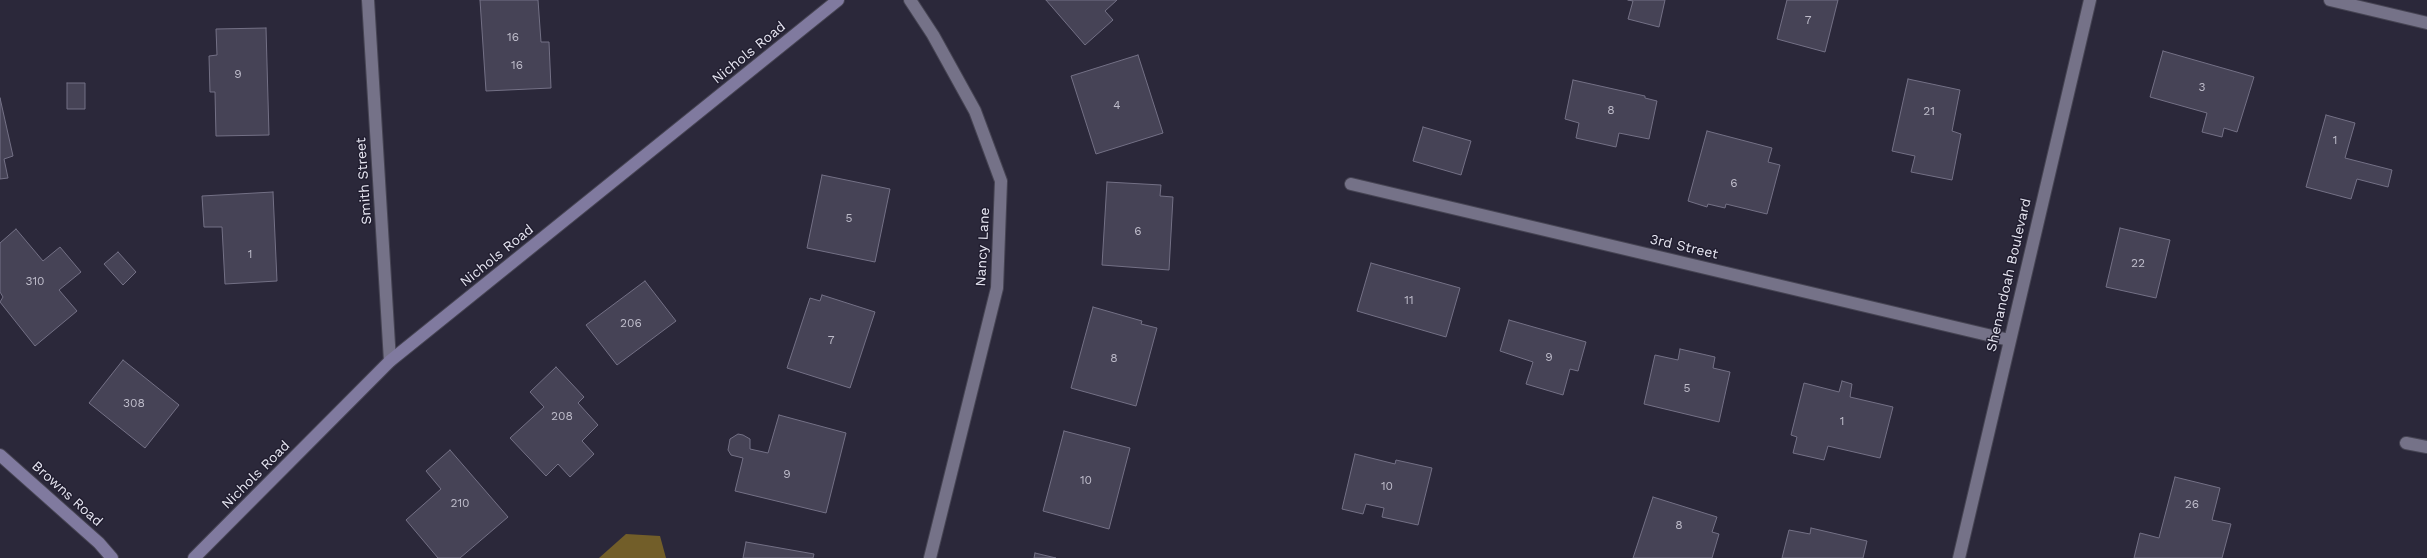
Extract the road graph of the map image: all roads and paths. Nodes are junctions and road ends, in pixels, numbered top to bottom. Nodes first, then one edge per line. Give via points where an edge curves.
1 (368, 0) edge
2 (838, 0) edge
3 (910, 0) edge
4 (2090, 0) edge
5 (2330, 0) edge
6 (2427, 23) edge
7 (1351, 184) dead end
8 (2009, 340) junction
9 (390, 361) junction
10 (2406, 443) dead end
11 (2427, 447) edge
12 (0, 455) edge
13 (112, 558) edge
14 (194, 558) edge
15 (930, 558) edge
16 (1959, 558) edge

1 - 9 street, Smith Street
2 - 9 street, Nichols Road
3 - 15 street, Nancy Lane via 933,35 975,111 1001,182 997,288
4 - 8 street, Shenandoah Boulevard
5 - 6 street
7 - 8 street, 3rd Street
8 - 16 street, Shenandoah Boulevard
9 - 14 street, Nichols Road
10 - 11 street
12 - 13 street, Browns Road via 99,543

